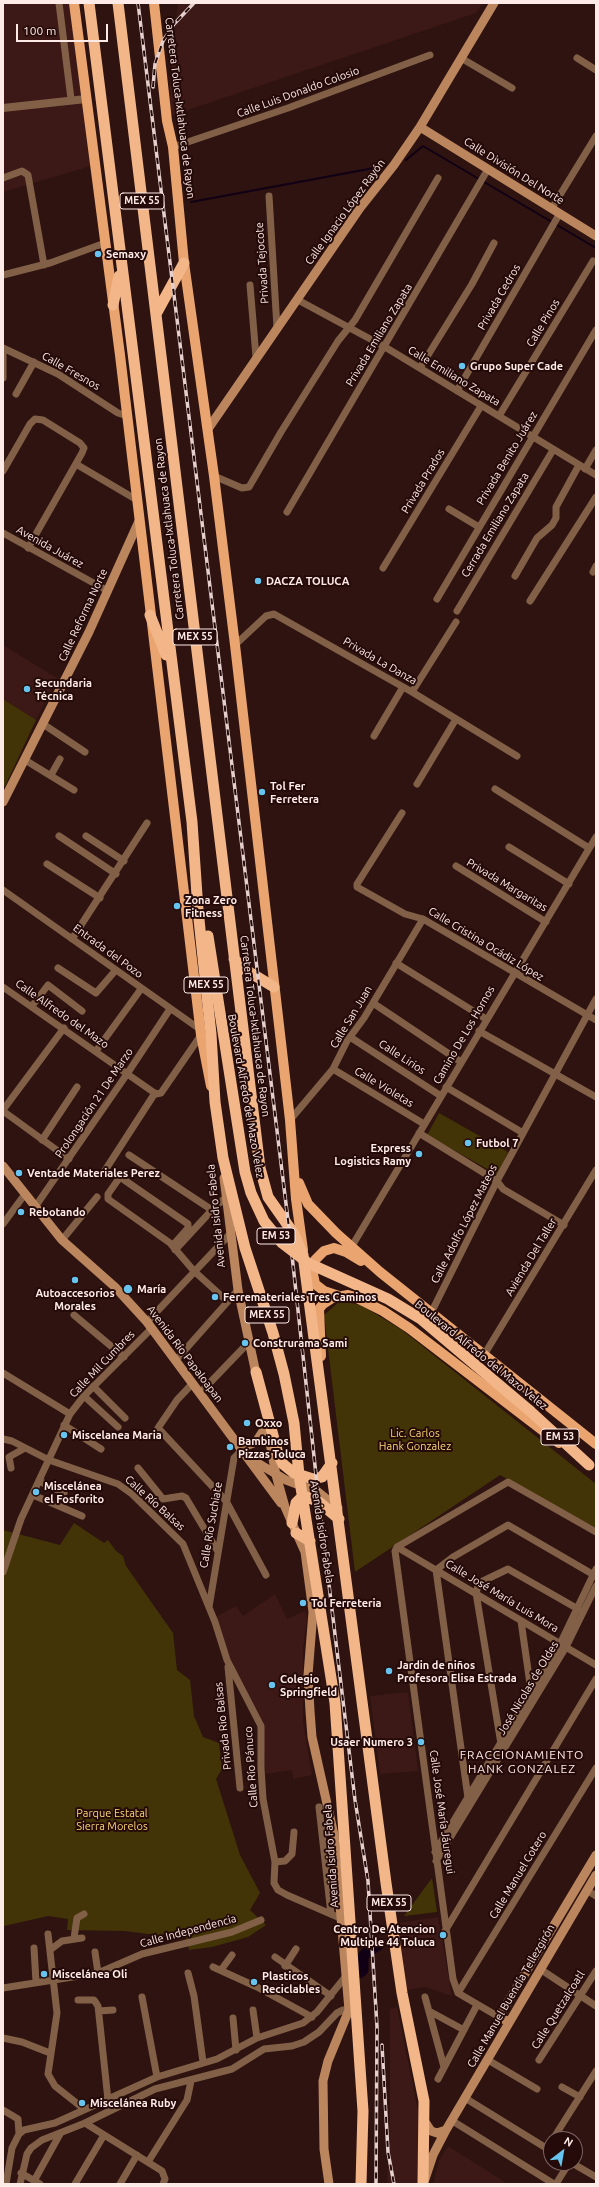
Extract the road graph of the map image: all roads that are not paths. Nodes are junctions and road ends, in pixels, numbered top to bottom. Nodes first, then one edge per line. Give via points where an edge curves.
1 (59, 3) edge
2 (74, 3) edge
3 (89, 3) edge
4 (118, 3) edge
5 (154, 3) edge
6 (494, 3) edge
7 (430, 55) dead end
8 (461, 58) junction
9 (577, 58) dead end
10 (596, 70) edge
11 (512, 88) dead end
12 (86, 99) junction
13 (70, 100) junction
14 (3, 108) edge
15 (420, 127) junction
16 (596, 136) edge
17 (173, 147) junction
18 (486, 172) junction
19 (3, 178) edge
20 (438, 178) dead end
21 (269, 196) dead end
22 (557, 213) junction
23 (596, 236) edge
24 (105, 243) junction
25 (494, 243) dead end
26 (593, 261) dead end
27 (184, 263) junction
28 (47, 264) junction
29 (121, 266) junction
30 (3, 274) edge
31 (250, 284) dead end
32 (298, 300) junction
33 (113, 305) junction
34 (156, 314) junction
35 (349, 327) junction
36 (277, 328) junction
37 (596, 330) edge
38 (385, 347) junction
39 (3, 348) edge
40 (3, 351) edge
41 (256, 357) junction
42 (34, 362) junction
43 (420, 368) junction
44 (3, 378) edge
45 (457, 391) junction
46 (16, 394) dead end
47 (481, 406) junction
48 (127, 416) junction
49 (499, 416) junction
50 (208, 429) junction
51 (532, 437) junction
52 (553, 450) junction
53 (596, 450) edge
54 (76, 464) junction
55 (579, 465) junction
56 (585, 469) junction
57 (3, 471) edge
58 (596, 475) edge
59 (214, 476) junction
60 (596, 497) edge
61 (137, 500) junction
62 (449, 509) dead end
63 (287, 512) dead end
64 (139, 521) junction
65 (479, 527) junction
66 (3, 533) edge
67 (28, 548) junction
68 (383, 568) dead end
69 (515, 576) dead end
70 (108, 591) junction
71 (437, 599) dead end
72 (530, 601) dead end
73 (457, 611) dead end
74 (150, 615) junction
75 (456, 622) dead end
76 (235, 645) junction
77 (172, 673) junction
78 (403, 687) junction
79 (412, 692) junction
80 (456, 718) junction
81 (43, 724) junction
82 (374, 736) dead end
83 (85, 752) dead end
84 (517, 756) dead end
85 (60, 759) dead end
86 (25, 760) junction
87 (51, 775) junction
88 (417, 784) dead end
89 (495, 789) dead end
90 (74, 790) dead end
91 (4, 796) edge
92 (402, 813) dead end
93 (147, 823) dead end
94 (59, 836) dead end
95 (86, 836) dead end
96 (594, 843) edge
97 (509, 847) dead end
98 (124, 861) junction
99 (47, 864) dead end
100 (456, 866) dead end
101 (196, 867) junction
102 (116, 874) junction
103 (569, 884) junction
104 (3, 890) edge
105 (100, 898) junction
106 (423, 919) junction
107 (546, 922) junction
108 (72, 939) junction
109 (234, 959) junction
110 (396, 963) junction
111 (58, 968) dead end
112 (115, 971) junction
113 (513, 973) junction
114 (3, 987) edge
115 (274, 987) junction
116 (141, 989) junction
117 (596, 999) edge
118 (373, 1003) junction
119 (32, 1006) junction
120 (170, 1009) junction
121 (82, 1011) dead end
122 (587, 1015) junction
123 (486, 1019) junction
124 (596, 1020) edge
125 (64, 1028) junction
126 (479, 1031) junction
127 (201, 1032) junction
128 (350, 1037) junction
129 (96, 1052) junction
130 (461, 1062) junction
131 (333, 1069) junction
132 (128, 1074) junction
133 (554, 1075) junction
134 (78, 1087) dead end
135 (446, 1087) junction
136 (157, 1094) junction
137 (441, 1096) junction
138 (596, 1097) edge
139 (215, 1102) junction
140 (3, 1111) edge
141 (290, 1120) junction
142 (424, 1124) junction
143 (419, 1133) junction
144 (523, 1133) junction
145 (42, 1140) junction
146 (129, 1155) dead end
147 (223, 1158) junction
148 (69, 1159) junction
149 (294, 1170) junction
150 (596, 1170) edge
151 (5, 1172) edge
152 (102, 1175) dead end
153 (497, 1181) junction
154 (25, 1194) junction
155 (97, 1197) dead end
156 (226, 1198) junction
157 (35, 1207) junction
158 (212, 1210) junction
159 (3, 1224) edge
160 (564, 1225) junction
161 (230, 1234) junction
162 (62, 1240) junction
163 (352, 1246) junction
164 (174, 1248) junction
165 (303, 1255) junction
166 (194, 1271) junction
167 (380, 1272) junction
168 (238, 1290) junction
169 (339, 1296) junction
170 (227, 1301) junction
171 (431, 1313) junction
172 (74, 1315) dead end
173 (150, 1325) junction
174 (249, 1342) junction
175 (484, 1355) junction
176 (124, 1357) junction
177 (176, 1360) junction
178 (256, 1372) junction
179 (3, 1373) edge
180 (193, 1383) junction
181 (321, 1383) junction
182 (93, 1386) junction
183 (200, 1393) junction
184 (84, 1396) junction
185 (70, 1414) junction
186 (125, 1418) dead end
187 (267, 1425) junction
188 (64, 1426) junction
189 (118, 1427) dead end
190 (3, 1439) edge
191 (596, 1444) edge
192 (25, 1448) junction
193 (101, 1449) dead end
194 (243, 1450) junction
195 (49, 1460) junction
196 (332, 1463) junction
197 (10, 1468) dead end
198 (138, 1468) dead end
199 (592, 1468) edge
200 (276, 1474) junction
201 (300, 1480) junction
202 (39, 1482) junction
203 (64, 1492) dead end
204 (33, 1495) junction
205 (303, 1498) junction
206 (226, 1501) junction
207 (284, 1508) junction
208 (339, 1513) junction
209 (82, 1516) dead end
210 (294, 1528) junction
211 (596, 1532) edge
212 (310, 1541) junction
213 (396, 1549) junction
214 (218, 1550) junction
215 (305, 1552) junction
216 (436, 1570) junction
217 (3, 1572) edge
218 (595, 1572) edge
219 (266, 1575) dead end
220 (596, 1586) edge
221 (476, 1593) junction
222 (209, 1608) junction
223 (578, 1609) junction
224 (521, 1621) junction
225 (563, 1645) junction
226 (227, 1660) junction
227 (596, 1665) edge
228 (596, 1679) edge
229 (532, 1691) junction
230 (503, 1746) junction
231 (596, 1768) edge
232 (240, 1788) dead end
233 (468, 1798) junction
234 (319, 1807) dead end
235 (294, 1832) dead end
236 (435, 1852) junction
237 (596, 1855) edge
238 (436, 1861) junction
239 (275, 1862) junction
240 (596, 1875) edge
241 (587, 1890) junction
242 (596, 1896) edge
243 (84, 1914) dead end
244 (331, 1914) junction
245 (340, 1918) junction
246 (262, 1920) dead end
247 (445, 1931) junction
248 (48, 1934) dead end
249 (34, 1948) dead end
250 (296, 1949) dead end
251 (50, 1950) junction
252 (95, 1952) dead end
253 (232, 1955) dead end
254 (275, 1957) dead end
255 (285, 1966) junction
256 (213, 1967) dead end
257 (540, 1969) junction
258 (221, 1970) junction
259 (596, 1971) edge
260 (98, 1973) junction
261 (188, 1973) dead end
262 (346, 1976) junction
263 (53, 1980) junction
264 (36, 1982) junction
265 (3, 1988) edge
266 (458, 1993) junction
267 (331, 1996) junction
268 (580, 1996) junction
269 (142, 1997) dead end
270 (425, 1997) dead end
271 (78, 2000) dead end
272 (477, 2005) junction
273 (596, 2006) edge
274 (114, 2010) dead end
275 (253, 2010) dead end
276 (349, 2010) junction
277 (99, 2011) junction
278 (429, 2011) junction
279 (312, 2017) junction
280 (499, 2017) junction
281 (233, 2018) dead end
282 (509, 2022) junction
283 (464, 2030) junction
284 (3, 2038) edge
285 (258, 2038) junction
286 (236, 2050) junction
287 (50, 2053) junction
288 (359, 2056) junction
289 (488, 2060) junction
290 (539, 2060) dead end
291 (203, 2062) junction
292 (444, 2067) junction
293 (596, 2072) edge
294 (157, 2077) junction
295 (438, 2079) dead end
296 (191, 2082) junction
297 (562, 2087) dead end
298 (537, 2089) dead end
299 (465, 2098) junction
300 (580, 2098) junction
301 (108, 2100) junction
302 (84, 2109) junction
303 (3, 2110) edge
304 (451, 2120) junction
305 (425, 2122) junction
306 (85, 2123) junction
307 (446, 2130) junction
308 (558, 2131) edge
309 (19, 2134) junction
310 (60, 2134) junction
311 (104, 2135) junction
312 (543, 2143) edge
313 (137, 2155) junction
314 (6, 2158) edge
315 (148, 2162) junction
316 (583, 2169) edge
317 (564, 2171) edge
318 (21, 2173) junction
319 (596, 2177) edge
320 (37, 2182) edge
321 (6, 2184) edge
322 (20, 2184) edge
323 (75, 2184) edge
324 (120, 2184) edge
325 (164, 2184) edge
326 (329, 2184) edge
327 (361, 2184) edge
328 (423, 2184) edge
329 (555, 2184) edge

1 - 13 street
2 - 12 main road, Carretera Toluca-Ixtlahuaca de Rayon
3 - 29 highway, Carretera Toluca-Ixtlahuaca de Rayon / MEX 55
4 - 34 highway, Carretera Toluca-Ixtlahuaca de Rayon / MEX 55
5 - 17 main road, Carretera Toluca-Ixtlahuaca de Rayon via 167,121
6 - 8 main road, Calle Ignacio López Rayón
7 - 17 street, Calle Luis Donaldo Colosio via 309,101
8 - 11 street
8 - 15 main road, Calle Ignacio López Rayón
9 - 10 street
12 - 13 street
12 - 24 main road, Carretera Toluca-Ixtlahuaca de Rayon
13 - 14 street
15 - 18 main road, Calle División Del Norte
15 - 32 main road, Calle Ignacio López Rayón via 360,208
16 - 22 street, Privada Cedros
17 - 27 main road, Carretera Toluca-Ixtlahuaca de Rayon
18 - 22 main road, Calle División Del Norte
18 - 38 street, Privada Emiliano Zapata
19 - 28 street via 22,171 27,174
20 - 35 street
21 - 36 street, Privada Tejocote
22 - 23 main road, Calle División Del Norte
22 - 45 street, Privada Cedros via 553,225
24 - 28 street
24 - 33 main road, Carretera Toluca-Ixtlahuaca de Rayon
25 - 43 street
26 - 49 street, Calle Pinos
27 - 34 highway
27 - 50 main road, Carretera Toluca-Ixtlahuaca de Rayon
28 - 30 street
29 - 33 highway
29 - 77 highway, Carretera Toluca-Ixtlahuaca de Rayon / MEX 55
31 - 41 street
32 - 35 street, Calle Emiliano Zapata
32 - 36 main road, Calle Ignacio López Rayón
33 - 48 main road, Carretera Toluca-Ixtlahuaca de Rayon
34 - 109 highway, Carretera Toluca-Ixtlahuaca de Rayon / MEX 55
35 - 38 street, Calle Emiliano Zapata
35 - 59 street via 281,432 249,487
36 - 41 main road, Calle Ignacio López Rayón
37 - 51 street, Privada Benito Juárez
38 - 43 street, Calle Emiliano Zapata
38 - 63 street, Privada Emiliano Zapata
39 - 42 street, Calle Fresnos
40 - 44 street
41 - 50 main road, Calle Ignacio López Rayón
42 - 46 street
42 - 48 street, Calle Fresnos
43 - 45 street, Calle Emiliano Zapata
45 - 47 street, Calle Emiliano Zapata
47 - 49 street, Calle Emiliano Zapata
47 - 68 street, Privada Prados
48 - 61 main road, Carretera Toluca-Ixtlahuaca de Rayon
49 - 51 street, Calle Emiliano Zapata
50 - 59 main road, Carretera Toluca-Ixtlahuaca de Rayon
51 - 52 street, Calle Emiliano Zapata
51 - 65 street, Privada Benito Juárez
52 - 55 street, Calle Emiliano Zapata
52 - 73 street, Cerrada Emiliano Zapata
53 - 56 street
54 - 57 street via 84,448 80,443 43,420 35,419
54 - 61 street
54 - 67 street
55 - 56 street, Calle Emiliano Zapata
55 - 69 street via 556,506 556,518 552,525 537,538
56 - 58 street, Calle Emiliano Zapata
59 - 76 main road, Carretera Toluca-Ixtlahuaca de Rayon
60 - 72 street
61 - 64 main road, Carretera Toluca-Ixtlahuaca de Rayon
62 - 65 street
64 - 70 main road, Calle Reforma Norte
64 - 74 main road, Carretera Toluca-Ixtlahuaca de Rayon
65 - 71 street, Privada Benito Juárez
66 - 67 street, Avenida Juárez
67 - 70 street, Avenida Juárez
70 - 81 main road, Calle Reforma Norte
74 - 77 highway
74 - 127 main road, Carretera Toluca-Ixtlahuaca de Rayon
75 - 79 street
76 - 78 street, Privada La Danza via 266,616 274,614
76 - 115 main road, Carretera Toluca-Ixtlahuaca de Rayon
77 - 101 highway, Carretera Toluca-Ixtlahuaca de Rayon / MEX 55
78 - 79 street, Privada La Danza
78 - 82 street
79 - 80 street, Privada La Danza
80 - 84 street, Privada La Danza
80 - 88 street
81 - 83 street
81 - 86 main road, Calle Reforma Norte
85 - 87 street
86 - 87 street
86 - 91 main road, Calle Reforma Norte
87 - 90 street
89 - 96 street
92 - 106 street, Calle Cristina Ocádiz López via 356,885 405,914
93 - 98 street
94 - 102 street
95 - 98 street
96 - 103 street, Camino De Los Hornos
97 - 103 street
98 - 102 street
99 - 105 street
100 - 107 street, Privada Margaritas
101 - 139 highway, Carretera Toluca-Ixtlahuaca de Rayon / MEX 55
101 - 199 highway, Boulevard Alfredo del Mazo Velez / EM 53, bridge via 245,1172 250,1193 264,1221 285,1246 308,1263 376,1293 421,1319 530,1411
102 - 105 street
103 - 107 street, Camino De Los Hornos
104 - 108 street, Entrada del Pozo
105 - 108 street
106 - 110 street, Calle San Juan
106 - 113 street, Calle Cristina Ocádiz López
107 - 113 street, Camino De Los Hornos
108 - 112 street, Entrada del Pozo
109 - 115 highway via 244,969
109 - 165 highway, Carretera Toluca-Ixtlahuaca de Rayon / MEX 55 via 261,1177 268,1197 294,1234
110 - 118 street, Calle San Juan
110 - 123 street
111 - 112 street via 96,993
112 - 116 street, Entrada del Pozo
113 - 122 street, Calle Cristina Ocádiz López
113 - 123 street, Camino De Los Hornos
114 - 119 street, Calle Alfredo del Mazo
115 - 141 main road, Carretera Toluca-Ixtlahuaca de Rayon
116 - 120 street, Entrada del Pozo
116 - 129 street
117 - 122 street, Calle Adolfo López Mateos
118 - 128 street, Calle San Juan
118 - 130 street
119 - 121 street via 48,986
119 - 125 street, Calle Alfredo del Mazo
120 - 127 street, Entrada del Pozo
120 - 132 street, Prolongación 21 De Marzo
122 - 124 street, Calle Cristina Ocádiz López
122 - 133 street, Calle Adolfo López Mateos
123 - 126 street, Camino De Los Hornos
125 - 129 street, Calle Alfredo del Mazo
125 - 140 street
126 - 130 street, Camino De Los Hornos
126 - 133 street
127 - 136 street
127 - 139 main road, Carretera Toluca-Ixtlahuaca de Rayon
128 - 131 street, Calle San Juan
128 - 137 street, Calle Lirios
129 - 132 street, Calle Alfredo del Mazo
130 - 135 street, Camino De Los Hornos
131 - 141 street, Calle San Juan
131 - 142 street, Calle Violetas
132 - 136 street, Calle Alfredo del Mazo
132 - 148 street, Prolongación 21 De Marzo
133 - 138 street
133 - 144 street, Calle Adolfo López Mateos
134 - 145 street
135 - 137 street, Camino De Los Hornos
135 - 144 street
136 - 152 street
137 - 142 street, Camino De Los Hornos
139 - 147 highway, Carretera Toluca-Ixtlahuaca de Rayon / MEX 55
140 - 145 street
141 - 149 main road, Carretera Toluca-Ixtlahuaca de Rayon
142 - 143 street, Camino De Los Hornos
143 - 153 street
143 - 163 street, Camino De Los Hornos
144 - 153 street, Calle Adolfo López Mateos
145 - 148 street
146 - 158 street
147 - 156 main road, Avenida Isidro Fabela / MEX 55
147 - 201 highway, Avenida Isidro Fabela / MEX 55 via 246,1248 279,1352 294,1423
148 - 157 street, Prolongación 21 De Marzo
149 - 163 main road, Boulevard Alfredo del Mazo Velez / EM 53 via 308,1204
149 - 165 main road
150 - 160 street, Avienda Del Taller
151 - 154 main road, Avenida Río Papaloapan
153 - 160 street via 503,1189
153 - 171 street, Calle Adolfo López Mateos
154 - 157 main road, Avenida Río Papaloapan
154 - 159 street
155 - 162 street
156 - 158 street
156 - 161 main road, Avenida Isidro Fabela / MEX 55
157 - 162 main road, Avenida Río Papaloapan
158 - 164 street
160 - 175 street, Avienda Del Taller
161 - 166 street, Calle Mil Cumbres
161 - 168 main road, Avenida Isidro Fabela / MEX 55
162 - 173 main road, Avenida Río Papaloapan via 115,1287
163 - 167 main road, Boulevard Alfredo del Mazo Velez / EM 53
164 - 164 street via 108,1199 108,1194 120,1178 188,1224 188,1228
164 - 166 street
165 - 181 highway, Avenida Isidro Fabela / MEX 55
166 - 170 street
166 - 173 street, Calle Mil Cumbres
167 - 169 main road via 346,1252 334,1248 324,1251 314,1263 313,1280 320,1289
167 - 171 main road, Boulevard Alfredo del Mazo Velez / EM 53
168 - 170 street
168 - 174 main road, Avenida Isidro Fabela / MEX 55
169 - 181 main road via 326,1301 318,1312
169 - 199 main road via 355,1297 396,1319
170 - 177 street
171 - 175 main road, Boulevard Alfredo del Mazo Velez / EM 53
172 - 176 street
173 - 176 street, Calle Mil Cumbres
173 - 177 main road, Avenida Río Papaloapan
174 - 178 main road, Avenida Isidro Fabela / MEX 55
174 - 183 street
175 - 191 main road, Boulevard Alfredo del Mazo Velez / EM 53
176 - 182 street, Calle Mil Cumbres
177 - 180 main road, Avenida Río Papaloapan
178 - 187 main road, Avenida Isidro Fabela / MEX 55
178 - 201 highway via 278,1454 288,1469
179 - 185 street
180 - 183 main road, Avenida Río Papaloapan
180 - 206 street via 177,1400 158,1428
181 - 196 highway, Avenida Isidro Fabela / MEX 55
182 - 184 street, Calle Mil Cumbres
182 - 186 street
183 - 194 main road, Avenida Río Papaloapan
184 - 185 street, Calle Mil Cumbres
184 - 189 street
185 - 188 street, Calle Mil Cumbres
187 - 194 main road via 256,1442
187 - 200 main road, Avenida Isidro Fabela / MEX 55
188 - 193 street
188 - 195 street, Calle Mil Cumbres
190 - 192 street, Calle Río Balsas
192 - 195 street, Calle Río Balsas
192 - 197 street via 9,1457
194 - 200 main road, Avenida Río Papaloapan
194 - 206 street, Calle Río Suchiate via 234,1458
194 - 207 main road, Avenida Río Papaloapan
195 - 202 street, Calle Mil Cumbres
195 - 222 street, Calle Río Balsas via 111,1481 132,1494 183,1544
196 - 201 highway via 319,1478
196 - 208 highway, Avenida Isidro Fabela / MEX 55
198 - 214 street via 164,1499 182,1496 186,1498
200 - 201 main road, Avenida Río Papaloapan
200 - 207 main road, Avenida Isidro Fabela / MEX 55
201 - 205 highway, Avenida Isidro Fabela / MEX 55
201 - 208 main road, Avenida Río Papaloapan via 322,1495
202 - 203 street
202 - 204 street, Calle Mil Cumbres
204 - 209 street
204 - 217 street, Calle Mil Cumbres via 18,1525
205 - 208 highway via 311,1498
205 - 210 highway via 295,1505
205 - 212 highway, Avenida Isidro Fabela / MEX 55
206 - 214 street, Calle Río Suchiate
206 - 219 street
207 - 210 main road, Avenida Isidro Fabela / MEX 55
208 - 305 highway, Avenida Isidro Fabela / MEX 55 via 343,1561 386,1883 402,1993 424,2101
210 - 212 highway
210 - 215 main road, Avenida Isidro Fabela / MEX 55
211 - 213 street via 508,1482
212 - 215 highway
212 - 288 highway, Avenida Isidro Fabela / MEX 55 via 335,1702
213 - 216 street, Calle José María Luis Mora
213 - 236 street, Calle José María Jáuregui
214 - 222 street, Calle Río Suchiate
215 - 245 main road, Avenida Isidro Fabela / MEX 55 via 314,1618 308,1675 311,1724 334,1835
216 - 218 street via 508,1524
216 - 221 street, Calle José María Luis Mora
216 - 233 street
218 - 223 street, José Nicolas de Oldes
220 - 225 street, José Nicolas de Oldes
221 - 223 street via 483,1581 508,1569
221 - 224 street, Calle José María Luis Mora
221 - 230 street
222 - 226 street, Calle Río Pánuco
223 - 225 street, José Nicolas de Oldes
224 - 225 street, Calle José María Luis Mora
224 - 229 street
225 - 227 street, Calle José María Luis Mora
225 - 229 street, José Nicolas de Oldes
225 - 230 street, José Nicolas de Oldes
226 - 232 street, Privada Río Balsas
226 - 239 street, Calle Río Pánuco via 261,1726 263,1799
228 - 247 street
229 - 230 street, José Nicolas de Oldes
230 - 233 street, José Nicolas de Oldes
230 - 238 street, José Nicolas de Oldes
231 - 266 street, Calle Manuel Cotero
233 - 236 street, José Nicolas de Oldes
234 - 244 street
235 - 239 street via 292,1854 285,1861
236 - 238 street, Calle José María Jáuregui
237 - 280 main road
238 - 247 street, Calle José María Jáuregui
239 - 244 street, Calle Río Pánuco via 274,1883 278,1890
240 - 241 main road, Calle Manuel Buendía Tellezgirón
241 - 242 street
241 - 257 main road, Calle Manuel Buendía Tellezgirón
243 - 251 street via 77,1918 78,1938 62,1941
244 - 245 street, Calle Río Pánuco
245 - 262 main road, Avenida Isidro Fabela / MEX 55
246 - 260 street, Calle Independencia via 232,1932 142,1954
247 - 266 street, Calle José María Jáuregui via 453,1979
248 - 251 street
249 - 264 street
250 - 255 street
251 - 263 street
252 - 260 street
253 - 258 street
254 - 255 street
255 - 267 street
256 - 258 street
257 - 268 street
257 - 282 main road, Calle Manuel Buendía Tellezgirón
258 - 279 street
259 - 268 street, Calle Quetzalcoatl
260 - 263 street, Calle Independencia
261 - 291 street via 194,1996
262 - 267 street
262 - 276 main road, Avenida Isidro Fabela / MEX 55
263 - 264 street, Calle Independencia
263 - 287 street via 57,2013
264 - 265 street, Calle Independencia
266 - 272 street
267 - 279 street
268 - 273 street
268 - 290 street, Calle Quetzalcoatl
269 - 294 street
270 - 278 street
271 - 277 street via 96,2002
272 - 280 street
272 - 283 street
274 - 277 street
275 - 285 street
276 - 288 highway
276 - 296 street via 337,2014 319,2032 304,2042 264,2049 232,2070
276 - 326 main road, MEX 55 via 328,2061 323,2081 324,2148
277 - 301 street
278 - 283 street
278 - 292 street
279 - 285 street via 303,2023
280 - 282 main road
281 - 286 street
282 - 289 main road, Calle Manuel Buendía Tellezgirón
283 - 292 street
284 - 287 street
285 - 286 street
286 - 291 street
287 - 302 street via 48,2070 51,2080
288 - 327 highway, Avenida Isidro Fabela / MEX 55 via 363,2111
289 - 298 street
289 - 299 main road, Calle Manuel Buendía Tellezgirón
291 - 294 street
292 - 295 street
293 - 300 street
294 - 301 street
296 - 306 street via 179,2082 155,2089
296 - 315 street via 187,2100
297 - 300 street
299 - 304 main road, Calle Manuel Buendía Tellezgirón
299 - 312 street
300 - 308 street
301 - 302 street
302 - 309 street via 55,2123 30,2128
303 - 309 street via 18,2119
304 - 307 main road, Calle Manuel Buendía Tellezgirón
304 - 329 street
305 - 307 main road via 431,2132
305 - 328 highway, Avenida Isidro Fabela / MEX 55
306 - 310 street
306 - 311 street
307 - 328 main road, Calle Manuel Buendía Tellezgirón via 433,2154
309 - 314 street
310 - 318 street via 42,2140 31,2148
310 - 320 street
311 - 313 street
311 - 323 street
313 - 315 street
313 - 324 street
314 - 321 street
315 - 325 street via 164,2174
316 - 319 street
317 - 329 street
318 - 320 street
318 - 322 street

